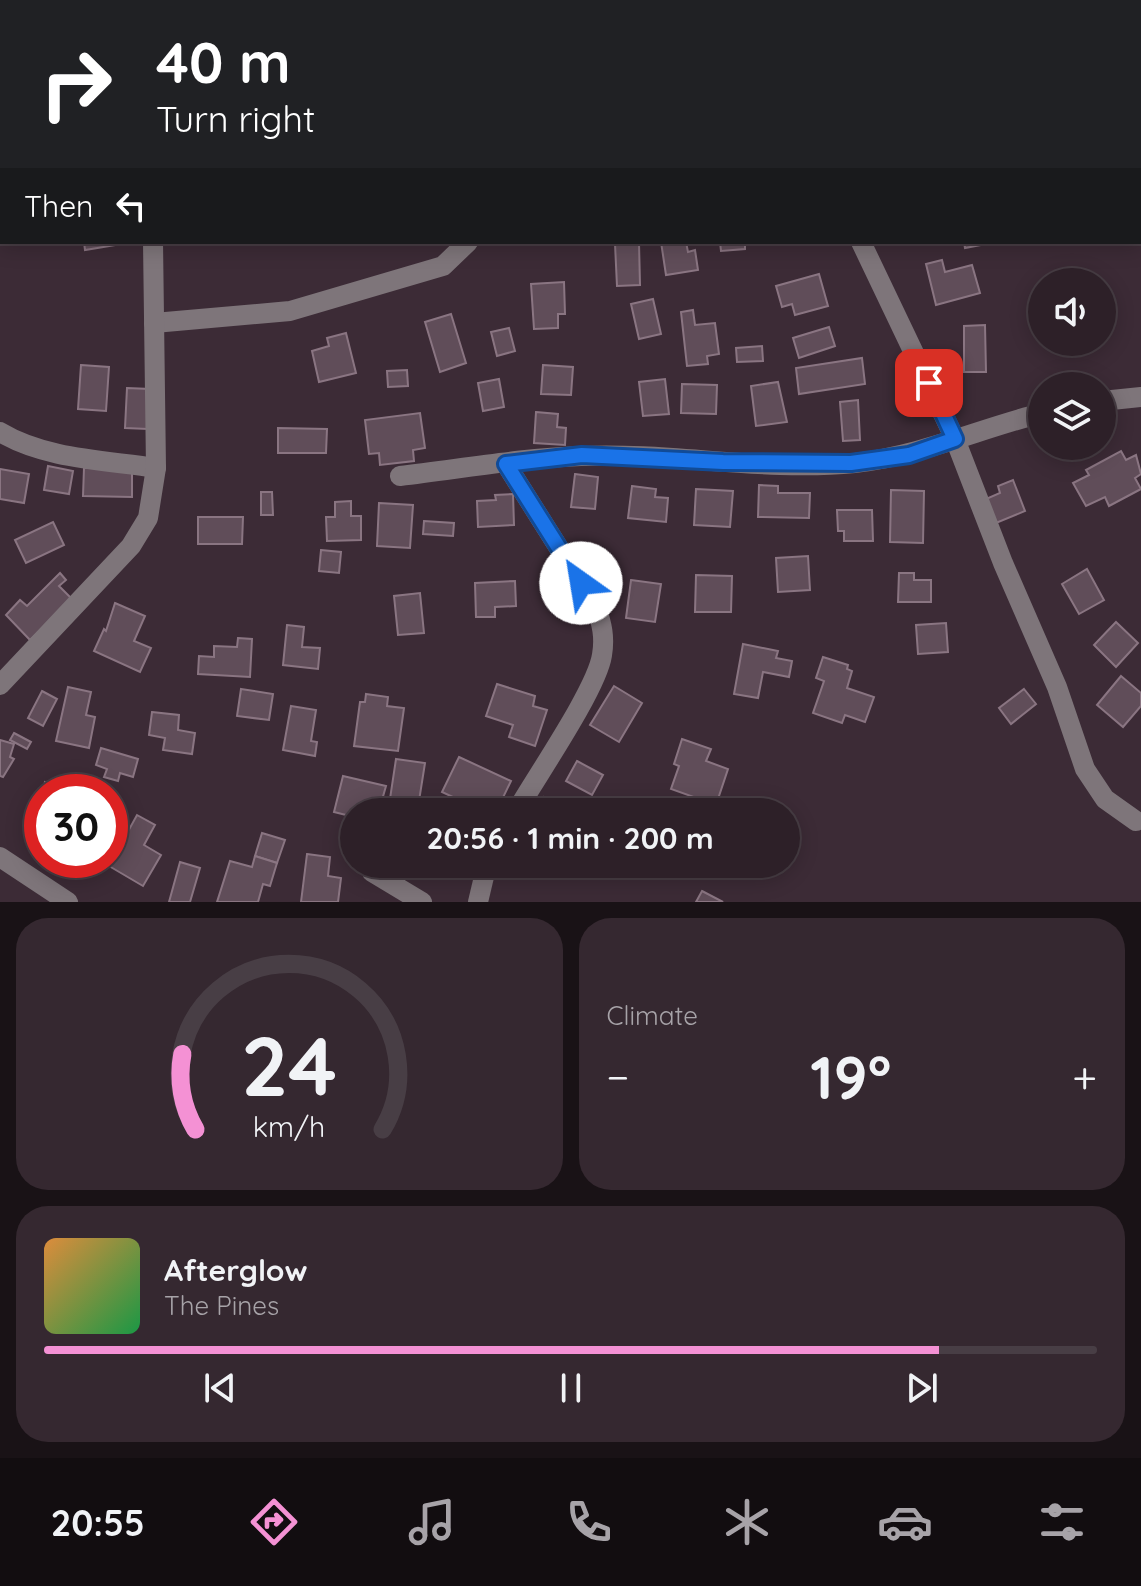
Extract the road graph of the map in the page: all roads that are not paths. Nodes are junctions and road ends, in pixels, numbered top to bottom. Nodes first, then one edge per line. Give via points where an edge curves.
1 (153, 244) edge
2 (466, 244) edge
3 (862, 244) edge
4 (154, 323) junction
5 (1141, 397) edge
6 (1116, 400) edge
7 (1028, 417) edge
8 (0, 432) edge
9 (955, 439) junction
10 (506, 464) junction
11 (156, 468) junction
12 (400, 476) dead end
13 (0, 685) edge
14 (524, 798) edge
15 (1136, 821) dead end
16 (0, 857) edge
17 (382, 878) edge
18 (484, 878) edge
19 (68, 902) edge
20 (422, 902) edge
21 (478, 902) edge

1 - 4 street
2 - 4 street via 443,266 290,311
3 - 9 street
4 - 11 street
5 - 6 street
7 - 9 street
8 - 11 street via 56,453
9 - 10 street via 909,455 851,463 582,455
9 - 15 street via 1057,687 1085,769 1105,799
10 - 12 street
10 - 14 street via 596,607 604,630 602,658 589,687
11 - 13 street via 148,518 131,546
16 - 19 street
17 - 20 street
18 - 21 street

